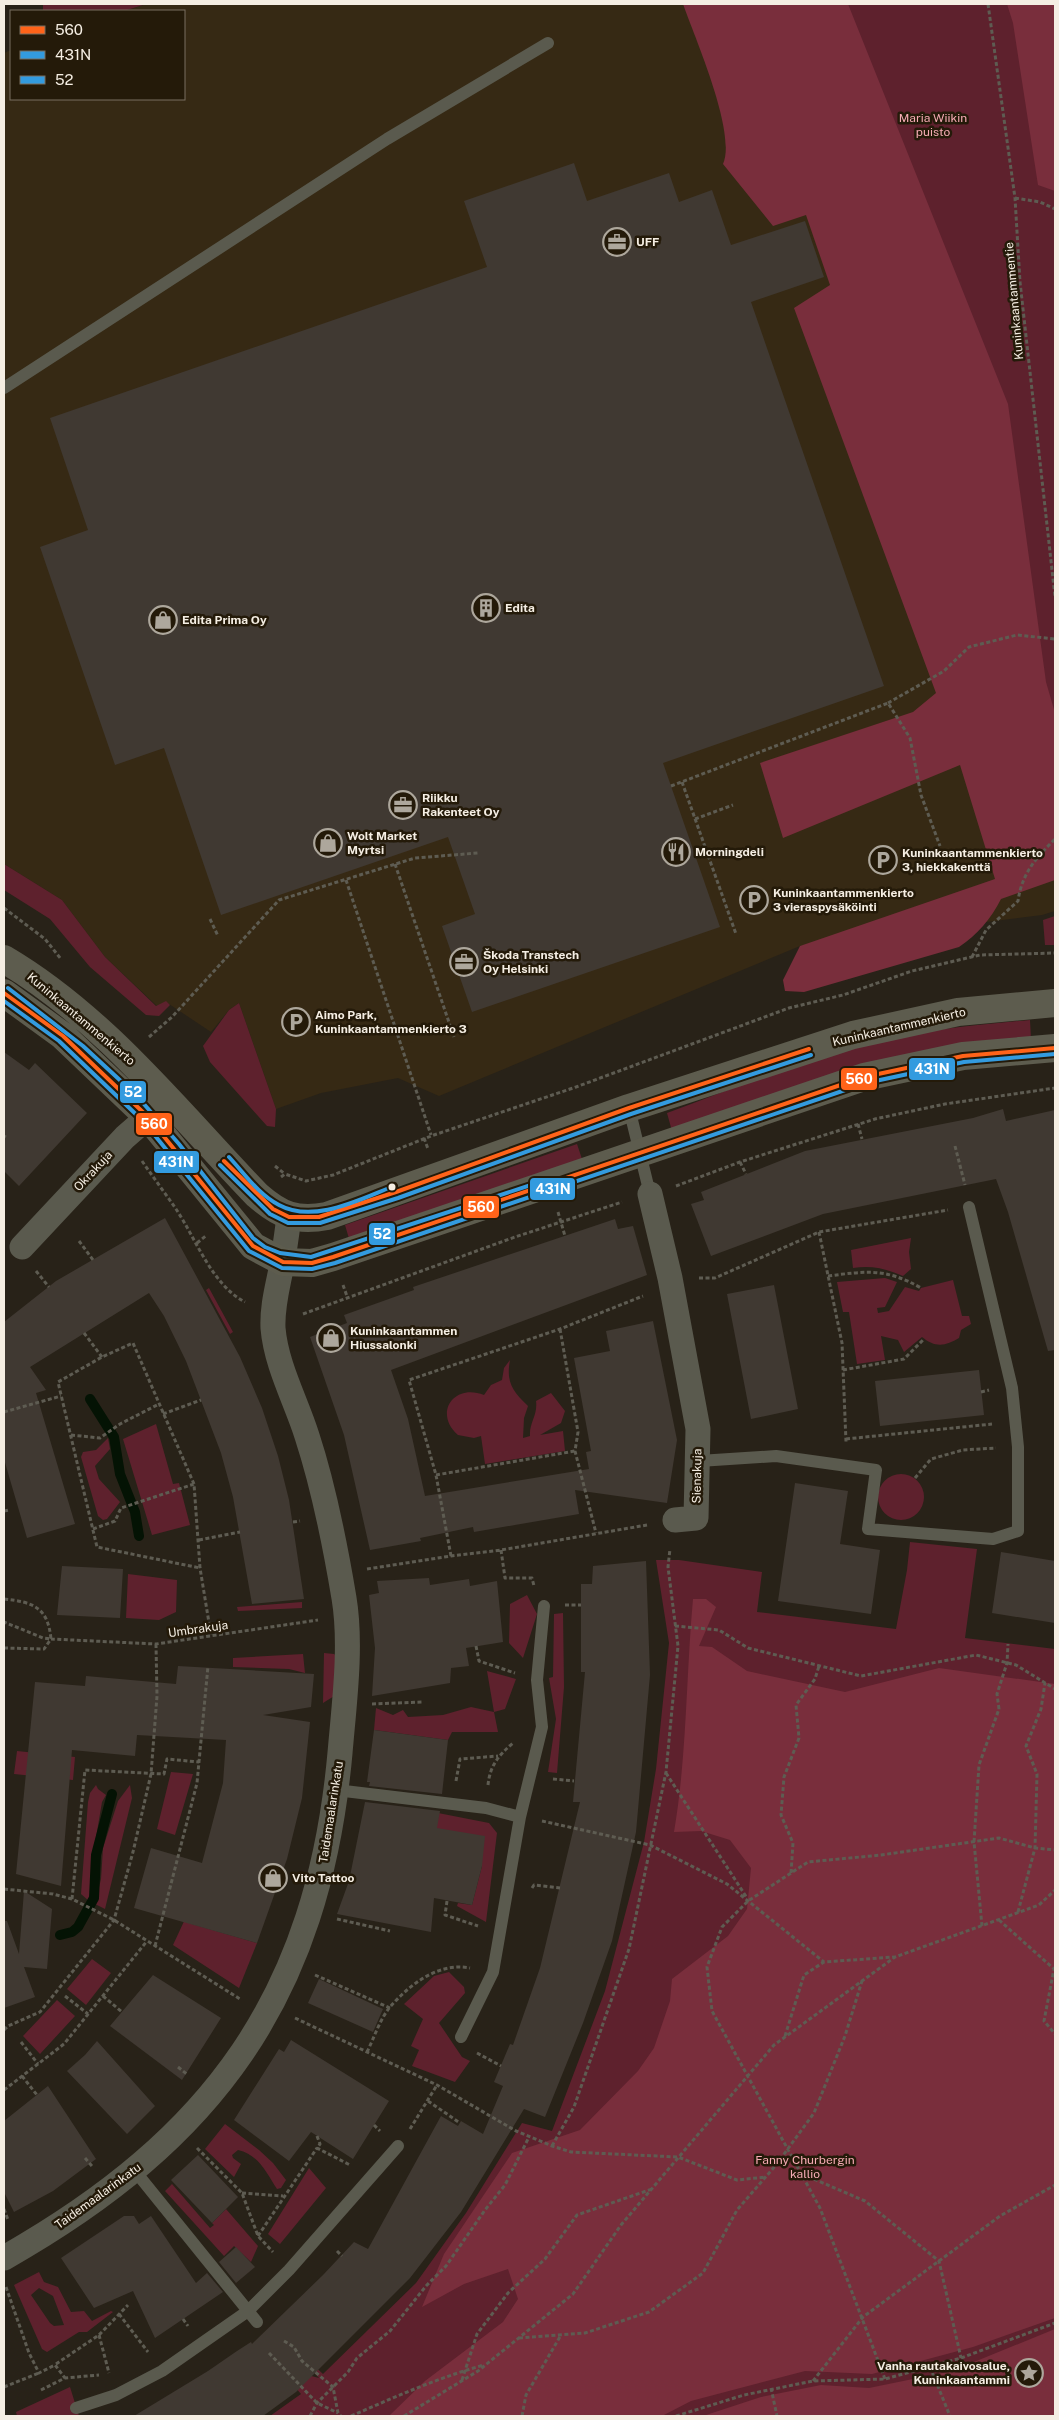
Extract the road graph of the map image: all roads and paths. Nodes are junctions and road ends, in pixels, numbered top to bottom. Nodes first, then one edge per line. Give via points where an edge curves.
1 (988, 4) edge
2 (548, 43) dead end
3 (1015, 198) junction
4 (1055, 209) edge
5 (4, 388) edge
6 (1055, 596) edge
7 (1055, 639) edge
8 (888, 703) junction
9 (682, 782) junction
10 (671, 786) dead end
11 (733, 805) dead end
12 (696, 819) junction
13 (1055, 839) edge
14 (940, 846) dead end
15 (478, 853) dead end
16 (394, 864) junction
17 (346, 880) junction
18 (210, 919) dead end
19 (736, 934) dead end
20 (218, 936) dead end
21 (1055, 953) edge
22 (972, 957) junction
23 (4, 959) edge
24 (4, 992) edge
25 (1055, 1003) edge
26 (454, 1037) dead end
27 (147, 1040) dead end
28 (1055, 1048) edge
29 (1055, 1088) edge
30 (168, 1099) junction
31 (629, 1108) junction
32 (148, 1117) junction
33 (858, 1124) junction
34 (431, 1136) junction
35 (862, 1139) dead end
36 (955, 1146) dead end
37 (640, 1153) junction
38 (740, 1162) junction
39 (746, 1174) dead end
40 (278, 1179) dead end
41 (964, 1185) dead end
42 (650, 1194) junction
43 (969, 1207) joint
44 (557, 1209) dead end
45 (289, 1217) junction
46 (561, 1222) junction
47 (819, 1232) junction
48 (565, 1236) dead end
49 (79, 1241) dead end
50 (197, 1243) dead end
51 (27, 1257) joint
52 (93, 1260) dead end
53 (283, 1262) junction
54 (828, 1276) junction
55 (670, 1278) junction
56 (49, 1287) dead end
57 (921, 1288) dead end
58 (250, 1304) dead end
59 (295, 1314) dead end
60 (560, 1329) junction
61 (84, 1333) dead end
62 (924, 1339) dead end
63 (102, 1356) junction
64 (843, 1370) junction
65 (991, 1390) dead end
66 (61, 1396) junction
67 (992, 1398) dead end
68 (201, 1400) dead end
69 (159, 1404) junction
70 (4, 1412) edge
71 (163, 1414) junction
72 (994, 1416) dead end
73 (71, 1435) junction
74 (846, 1439) junction
75 (1018, 1447) junction
76 (576, 1451) junction
77 (699, 1461) junction
78 (847, 1466) junction
79 (436, 1474) junction
80 (915, 1478) dead end
81 (194, 1484) junction
82 (9, 1510) dead end
83 (4, 1511) edge
84 (301, 1521) dead end
85 (674, 1521) junction
86 (293, 1522) dead end
87 (93, 1529) junction
88 (240, 1532) dead end
89 (596, 1532) junction
90 (199, 1540) junction
91 (501, 1550) junction
92 (451, 1556) junction
93 (200, 1568) junction
94 (532, 1578) dead end
95 (341, 1586) junction
96 (4, 1600) edge
97 (544, 1606) dead end
98 (345, 1617) junction
99 (4, 1622) edge
100 (675, 1626) junction
101 (211, 1636) junction
102 (51, 1639) junction
103 (156, 1644) junction
104 (1008, 1644) dead end
105 (476, 1646) dead end
106 (4, 1648) edge
107 (1007, 1663) junction
108 (208, 1666) dead end
109 (819, 1666) junction
110 (537, 1680) junction
111 (1045, 1683) junction
112 (1055, 1690) edge
113 (424, 1702) dead end
114 (364, 1703) dead end
115 (542, 1727) junction
116 (498, 1756) junction
117 (199, 1762) junction
118 (666, 1772) junction
119 (151, 1774) junction
120 (336, 1790) junction
121 (452, 1804) junction
122 (486, 1808) junction
123 (520, 1817) junction
124 (974, 1842) junction
125 (650, 1845) junction
126 (1035, 1848) junction
127 (1055, 1850) edge
128 (791, 1873) junction
129 (4, 1889) edge
130 (1055, 1890) edge
131 (72, 1898) junction
132 (447, 1901) dead end
133 (748, 1901) junction
134 (1018, 1912) junction
135 (330, 1918) dead end
136 (114, 1920) junction
137 (999, 1920) junction
138 (982, 1926) junction
139 (390, 1931) dead end
140 (499, 1934) junction
141 (147, 1941) junction
142 (155, 1946) junction
143 (894, 1957) junction
144 (824, 1962) junction
145 (292, 1965) junction
146 (1055, 1969) edge
147 (493, 1972) junction
148 (862, 1980) junction
149 (65, 1996) dead end
150 (102, 1996) junction
151 (241, 1999) dead end
152 (390, 2008) junction
153 (122, 2012) dead end
154 (88, 2014) junction
155 (290, 2015) dead end
156 (4, 2030) edge
157 (1055, 2034) edge
158 (461, 2037) dead end
159 (785, 2037) junction
160 (21, 2042) dead end
161 (367, 2052) junction
162 (38, 2064) junction
163 (178, 2067) dead end
164 (22, 2076) junction
165 (188, 2076) dead end
166 (747, 2076) junction
167 (437, 2085) junction
168 (4, 2090) edge
169 (37, 2095) dead end
170 (428, 2101) junction
171 (460, 2123) dead end
172 (317, 2136) dead end
173 (529, 2137) junction
174 (195, 2146) dead end
175 (398, 2146) joint
176 (552, 2146) junction
177 (317, 2148) junction
178 (788, 2148) junction
179 (678, 2157) junction
180 (85, 2158) dead end
181 (94, 2168) dead end
182 (135, 2171) junction
183 (801, 2173) junction
184 (372, 2177) junction
185 (766, 2177) junction
186 (1055, 2184) edge
187 (652, 2188) junction
188 (242, 2193) junction
189 (284, 2196) junction
190 (4, 2209) edge
191 (8, 2220) dead end
192 (258, 2236) junction
193 (4, 2258) edge
194 (939, 2261) junction
195 (289, 2270) junction
196 (4, 2280) edge
197 (128, 2305) dead end
198 (248, 2311) junction
199 (119, 2314) junction
200 (863, 2317) junction
201 (257, 2322) dead end
202 (1055, 2323) edge
203 (99, 2335) junction
204 (561, 2335) junction
205 (518, 2338) junction
206 (284, 2341) dead end
207 (269, 2353) dead end
208 (962, 2358) junction
209 (486, 2364) junction
210 (55, 2365) junction
211 (930, 2367) junction
212 (465, 2370) junction
213 (162, 2371) junction
214 (40, 2372) junction
215 (110, 2374) dead end
216 (65, 2378) dead end
217 (885, 2379) junction
218 (462, 2381) junction
219 (813, 2381) junction
220 (4, 2387) edge
221 (333, 2387) junction
222 (771, 2388) junction
223 (317, 2403) junction
224 (76, 2408) dead end
225 (339, 2415) edge
226 (310, 2416) edge
227 (351, 2416) edge
228 (404, 2416) edge
229 (522, 2416) edge
230 (676, 2416) edge
231 (777, 2416) edge
232 (950, 2416) edge

1 - 3 path, Kuninkaantammentie
2 - 5 lane via 387,139
3 - 4 path via 1040,202
3 - 6 path, Kuninkaantammentie via 1020,282
7 - 8 path via 1017,635 969,647 944,671
8 - 9 path
8 - 14 path via 910,738 921,795
9 - 10 path
9 - 12 path
11 - 12 path
12 - 19 path
13 - 22 path via 1032,862 1018,901 986,930
15 - 16 path via 415,858
16 - 17 path
16 - 26 path
17 - 27 path via 279,900
17 - 34 path
18 - 20 path
21 - 22 path
22 - 34 path via 789,1008 576,1087
23 - 30 street, Kuninkaantammenkierto via 27,972 68,1005
24 - 32 street, Kuninkaantammenkierto via 64,1036
25 - 31 street, Kuninkaantammenkierto via 958,1012 853,1035
28 - 37 street, Kuninkaantammenkierto via 962,1056 864,1077
29 - 33 path via 944,1104
30 - 32 street, Okrakuja
30 - 45 street, Kuninkaantammenkierto via 257,1195 273,1210
31 - 37 lane, Sienakuja
31 - 45 street, Kuninkaantammenkierto via 327,1216
32 - 51 street, Okrakuja via 125,1137
32 - 53 street, Kuninkaantammenkierto via 248,1242
33 - 35 path
33 - 38 path
34 - 40 path via 319,1179 306,1181 285,1174
36 - 41 path
37 - 42 lane, Sienakuja
37 - 53 street, Kuninkaantammenkierto via 312,1263
38 - 39 path
38 - 42 path
42 - 46 path
42 - 55 street, Sienakuja
43 - 47 path
43 - 75 lane via 1012,1388
44 - 46 path
45 - 53 street, Taidemaalarinkatu
46 - 48 path
46 - 59 path via 325,1307
47 - 54 path
47 - 55 path via 715,1278
49 - 52 path
50 - 58 path via 217,1276 235,1295
51 - 56 path
53 - 95 street, Taidemaalarinkatu via 272,1308 273,1333 308,1437 332,1533
54 - 57 path via 884,1272
54 - 64 path via 842,1343
55 - 60 path via 654,1292
55 - 77 street, Sienakuja via 698,1429
60 - 76 path via 578,1432
60 - 79 path via 409,1380
61 - 63 path
62 - 64 path via 904,1359
63 - 66 path via 58,1382
63 - 69 path via 133,1343
64 - 74 path
65 - 67 path
66 - 70 path
66 - 73 path
68 - 71 path
69 - 71 path
69 - 73 path via 100,1438
71 - 81 path
72 - 74 path via 995,1424
73 - 87 path
74 - 78 path
75 - 78 lane via 1018,1532 994,1539 868,1529 876,1470
75 - 80 path via 963,1450 931,1459
76 - 79 path
76 - 89 path
77 - 78 lane via 776,1456
77 - 85 street, Sienakuja via 696,1518
79 - 92 path
81 - 87 path via 121,1508 115,1521
81 - 90 path
82 - 83 path
84 - 86 path
85 - 89 path
85 - 100 path via 668,1567
87 - 93 path via 97,1547
88 - 90 path
89 - 91 path
90 - 93 path
91 - 92 path
91 - 94 path via 505,1578
92 - 95 path via 366,1570
93 - 101 path
95 - 98 street, Taidemaalarinkatu
96 - 102 path via 21,1601 39,1610 49,1620
97 - 110 lane
98 - 101 path, Umbrakuja
98 - 120 street, Taidemaalarinkatu via 344,1702
99 - 102 path
100 - 109 path via 719,1630 748,1648
100 - 118 path via 678,1646
101 - 103 path, Umbrakuja
102 - 103 path, Umbrakuja
102 - 106 path, Umbrakuja via 44,1649
103 - 119 path via 157,1696
104 - 107 path
105 - 110 path via 479,1661
107 - 109 path via 976,1655 861,1676
107 - 111 path
107 - 124 path via 997,1694 999,1709 979,1765
108 - 117 path
109 - 128 path via 815,1679 796,1705 799,1738 784,1777 781,1816 793,1842
110 - 115 lane
111 - 112 path
111 - 126 path via 1041,1709 1026,1746 1036,1774
113 - 114 path
115 - 116 path via 519,1738
115 - 123 lane
116 - 121 path via 460,1759
116 - 122 path via 490,1773
117 - 119 path via 167,1759 164,1774
117 - 142 path
118 - 125 path
118 - 133 path
119 - 131 path via 85,1770
119 - 136 path
120 - 121 lane
120 - 145 street, Taidemaalarinkatu via 322,1868
121 - 122 lane
122 - 123 lane
123 - 125 path
123 - 140 lane
124 - 126 path via 999,1838
124 - 128 path via 808,1862
124 - 138 path
125 - 133 path via 727,1884
125 - 176 path via 629,1949 574,2107
126 - 127 path
126 - 134 path
128 - 133 path
129 - 131 path
130 - 134 path via 1039,1905
131 - 136 path
132 - 140 path via 445,1915
133 - 144 path
133 - 166 path via 722,1927 707,1967 712,2011
134 - 137 path
135 - 139 path
136 - 141 path
136 - 156 path via 40,2012
137 - 138 path
137 - 146 path
138 - 143 path
140 - 147 lane
141 - 142 path
141 - 150 path
142 - 151 path
143 - 144 path
143 - 148 path
144 - 159 path via 804,1975
145 - 152 path
145 - 182 street, Taidemaalarinkatu via 272,2006 218,2085 195,2113
146 - 157 path via 1044,2021
147 - 152 path via 458,1966 437,1970
147 - 158 lane
148 - 159 path
148 - 178 path via 814,2113
149 - 154 path
150 - 153 path
150 - 154 path
152 - 161 path
154 - 162 path via 64,2044
155 - 161 path
159 - 166 path via 774,2044
160 - 162 path
161 - 167 path
162 - 164 path
163 - 165 path
164 - 168 path
164 - 169 path
166 - 178 path
166 - 179 path
167 - 170 path
167 - 173 path
170 - 171 path
170 - 175 path
172 - 177 path via 320,2144
173 - 176 path
173 - 221 path via 505,2185 446,2266 390,2331 357,2358
174 - 188 path
175 - 184 lane
176 - 179 path via 571,2152
177 - 184 path
177 - 189 path
178 - 183 path
178 - 185 path
179 - 185 path via 737,2180
179 - 187 path
180 - 181 path
182 - 193 street, Taidemaalarinkatu via 78,2213
182 - 198 lane
183 - 194 path via 865,2201
183 - 200 path via 820,2208
184 - 195 lane
185 - 204 path via 737,2210 703,2273 649,2312 585,2333
186 - 194 path via 1000,2216
187 - 205 path via 621,2225 573,2294
187 - 212 path via 577,2215 545,2258 508,2293 477,2334
188 - 189 path
188 - 192 path
189 - 192 path
190 - 191 path
192 - 195 path
194 - 200 path
194 - 208 path
195 - 198 lane
196 - 214 path via 29,2354
197 - 199 path
198 - 201 lane
198 - 213 lane
199 - 203 path
199 - 213 path
200 - 217 path
200 - 219 path
202 - 208 path
203 - 210 path
203 - 215 path
204 - 205 path
204 - 229 path via 526,2395
205 - 209 path
206 - 221 path
207 - 223 path
208 - 211 path
209 - 212 path
209 - 218 path
210 - 214 path
210 - 216 path
211 - 217 path
211 - 232 path
212 - 218 path
212 - 227 path
213 - 224 lane via 116,2395
214 - 220 path
217 - 219 path
218 - 228 path
219 - 222 path
221 - 223 path
221 - 225 path
222 - 230 path
222 - 231 path
223 - 225 path
223 - 226 path

